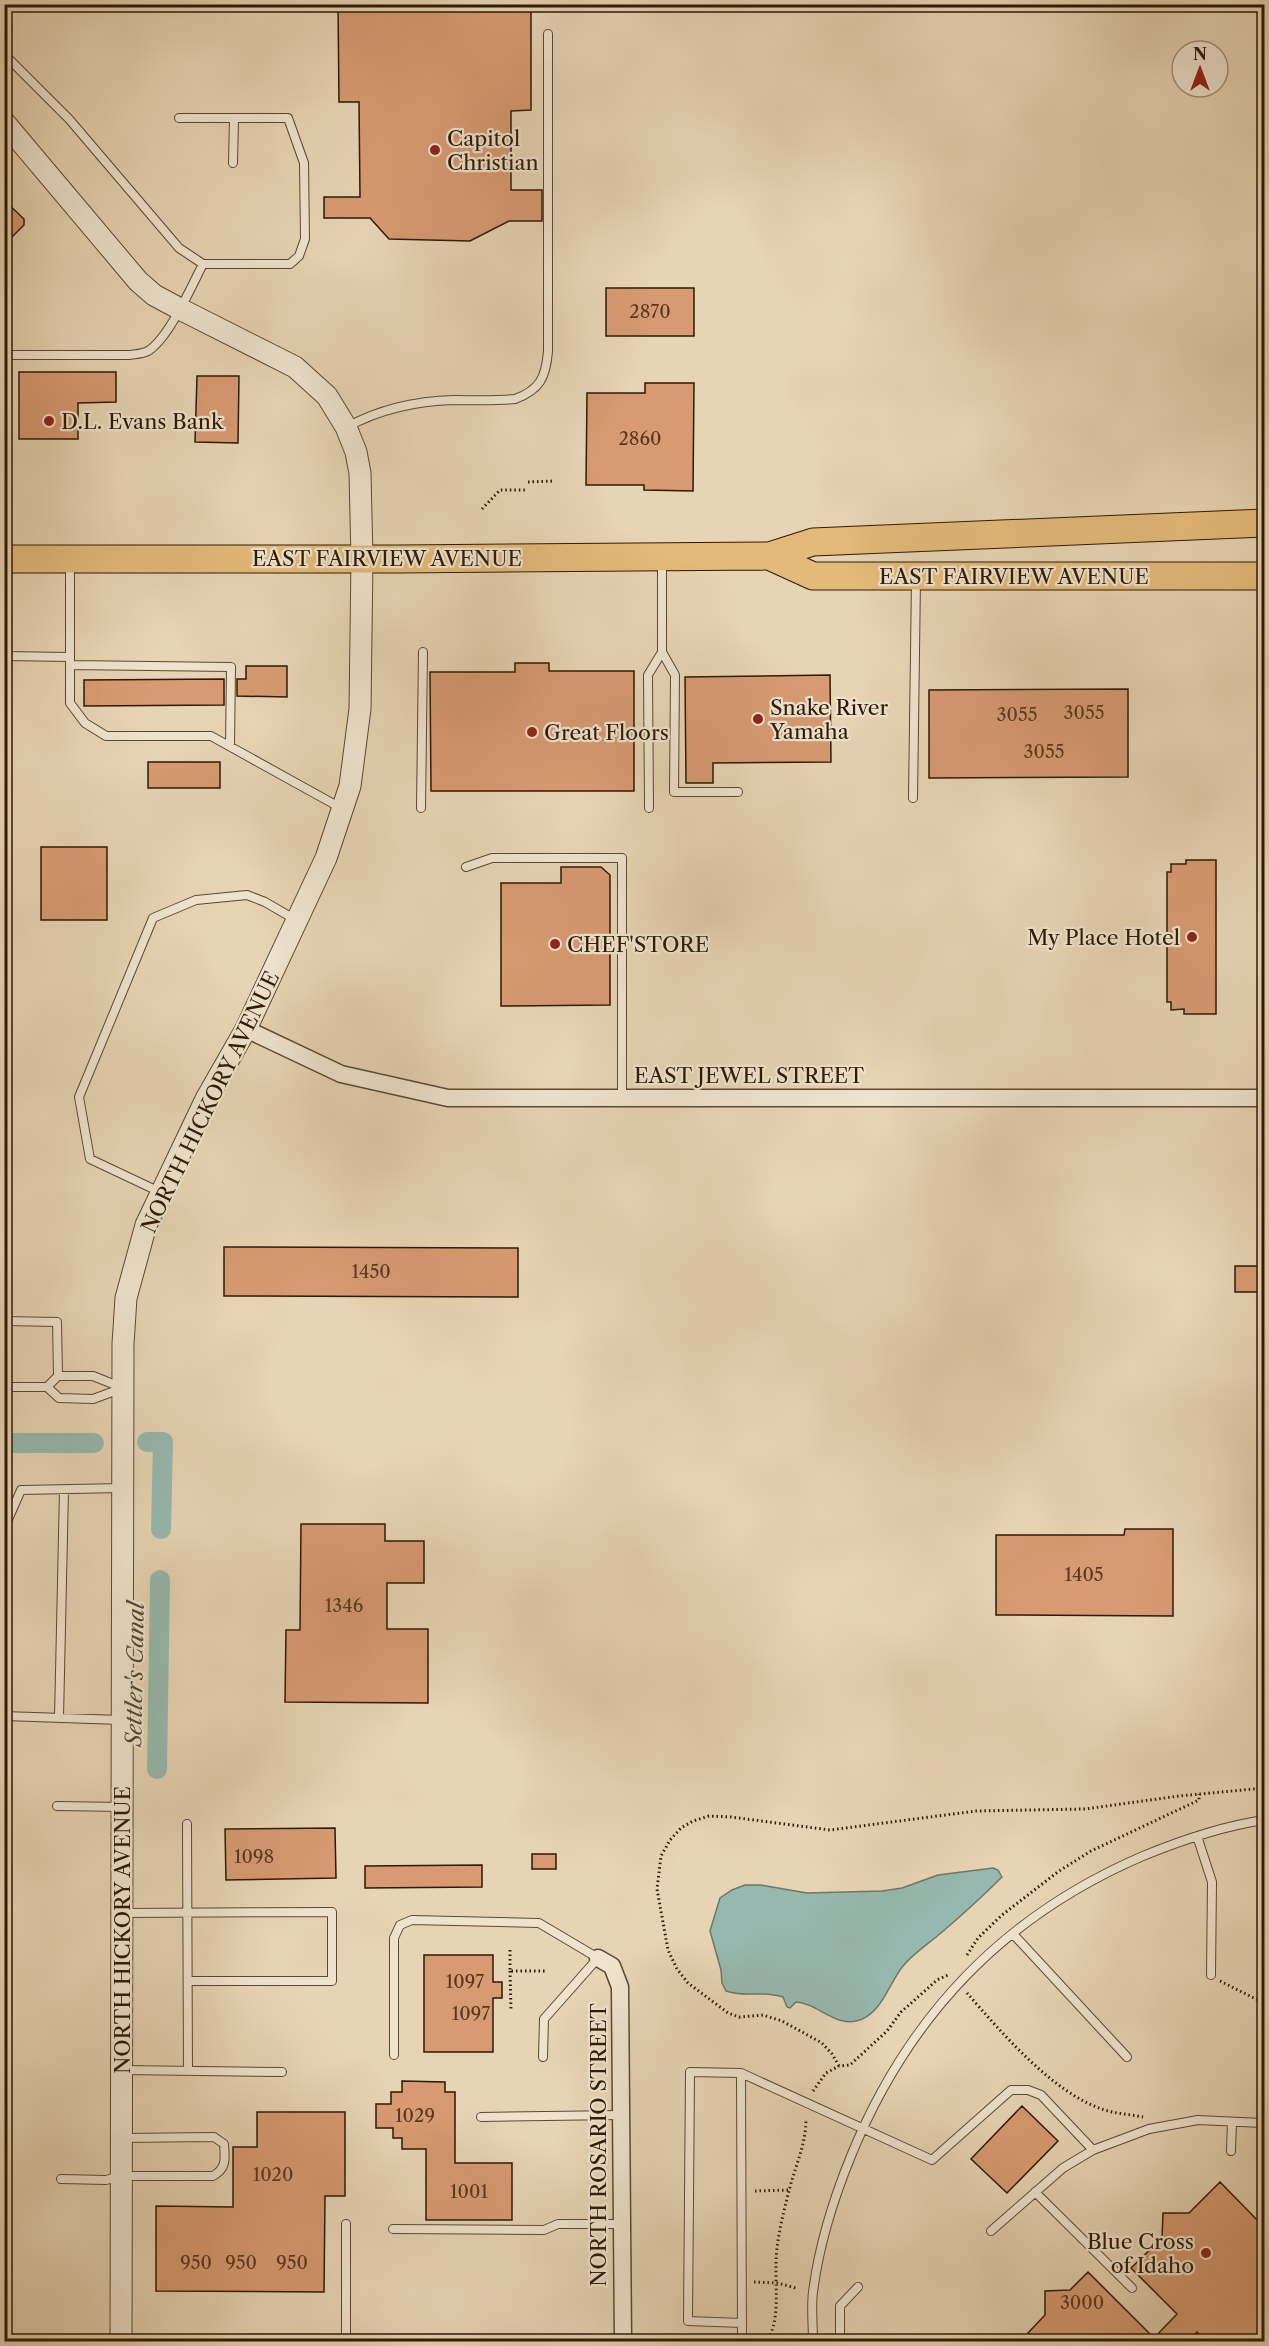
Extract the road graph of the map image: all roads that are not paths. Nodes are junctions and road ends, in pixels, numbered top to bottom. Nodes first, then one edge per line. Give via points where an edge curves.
1 (548, 34) dead end
2 (4, 54) edge
3 (179, 118) dead end
4 (234, 118) junction
5 (4, 122) edge
6 (233, 163) dead end
7 (203, 264) junction
8 (180, 309) junction
9 (4, 355) edge
10 (346, 427) junction
11 (1264, 523) edge
12 (769, 556) junction
13 (662, 558) junction
14 (4, 559) edge
15 (70, 559) junction
16 (362, 559) junction
17 (916, 576) junction
18 (1264, 576) edge
19 (423, 652) dead end
20 (662, 652) junction
21 (4, 656) edge
22 (70, 661) junction
23 (230, 746) junction
24 (738, 792) dead end
25 (913, 798) dead end
26 (342, 808) junction
27 (421, 808) dead end
28 (649, 808) dead end
29 (466, 867) dead end
30 (297, 920) junction
31 (246, 1029) junction
32 (622, 1098) junction
33 (1264, 1098) edge
34 (162, 1193) junction
35 (4, 1322) edge
36 (58, 1376) junction
37 (4, 1387) edge
38 (47, 1387) junction
39 (123, 1388) junction
40 (123, 1488) junction
41 (63, 1490) junction
42 (4, 1524) edge
43 (4, 1716) edge
44 (59, 1718) junction
45 (122, 1720) junction
46 (57, 1806) dead end
47 (122, 1807) junction
48 (1264, 1821) edge
49 (187, 1824) dead end
50 (1197, 1836) junction
51 (122, 1913) junction
52 (188, 1913) junction
53 (1013, 1934) junction
54 (598, 1958) junction
55 (1211, 1975) road end
56 (188, 1981) junction
57 (394, 2055) dead end
58 (543, 2057) dead end
59 (1127, 2057) dead end
60 (122, 2070) junction
61 (188, 2071) junction
62 (282, 2072) dead end
63 (741, 2073) junction
64 (621, 2115) junction
65 (481, 2117) dead end
66 (1232, 2122) junction
67 (1262, 2123) dead end
68 (862, 2129) junction
69 (122, 2138) junction
70 (1093, 2150) junction
71 (1231, 2151) dead end
72 (122, 2176) junction
73 (61, 2179) dead end
74 (1035, 2192) junction
75 (346, 2224) dead end
76 (622, 2224) junction
77 (393, 2229) dead end
78 (991, 2231) dead end
79 (858, 2288) dead end
80 (1132, 2288) dead end
81 (742, 2323) junction
82 (121, 2342) edge
83 (346, 2342) edge
84 (623, 2342) edge
85 (742, 2342) edge
86 (813, 2342) edge
87 (840, 2342) edge

1 - 10 lane via 548,351 543,377 528,394 515,399 431,401 366,417
2 - 7 lane via 69,119 179,248
3 - 4 lane
4 - 6 lane
4 - 7 lane via 288,118 304,163 305,239 300,256 290,264
5 - 8 street, NORTH HICKORY AVENUE via 138,281
7 - 8 lane
8 - 9 lane via 162,337 144,353
8 - 10 street, NORTH HICKORY AVENUE via 295,367 327,396
10 - 16 street, NORTH HICKORY AVENUE via 360,473
11 - 12 main road, EAST FAIRVIEW AVENUE via 813,542
12 - 13 main road, EAST FAIRVIEW AVENUE
12 - 17 main road, EAST FAIRVIEW AVENUE via 813,576
13 - 16 main road, EAST FAIRVIEW AVENUE
13 - 20 lane
14 - 15 main road, EAST FAIRVIEW AVENUE
15 - 16 main road, EAST FAIRVIEW AVENUE
15 - 22 lane
16 - 26 street, NORTH HICKORY AVENUE via 360,709 350,786
17 - 18 main road, EAST FAIRVIEW AVENUE
17 - 25 lane
19 - 27 lane
20 - 24 lane via 675,675 674,792
20 - 28 lane via 648,675
21 - 22 lane
22 - 23 lane via 70,703 85,723 106,736 211,736
22 - 23 lane via 231,666
23 - 26 lane
26 - 30 street, NORTH HICKORY AVENUE via 326,858
29 - 32 lane via 492,858 622,858
30 - 31 street, NORTH HICKORY AVENUE
30 - 34 lane via 247,896 196,900 153,918 79,1097 90,1159
31 - 32 street, EAST JEWEL STREET via 341,1074 448,1098
31 - 34 street, NORTH HICKORY AVENUE via 206,1099
32 - 33 street, EAST JEWEL STREET
34 - 39 street, NORTH HICKORY AVENUE via 147,1226 126,1298
35 - 36 lane via 57,1322
36 - 38 lane
36 - 39 lane via 93,1376
37 - 38 lane
38 - 39 lane via 59,1398 75,1399 93,1399
39 - 40 street, NORTH HICKORY AVENUE
40 - 41 lane
40 - 45 street, NORTH HICKORY AVENUE
41 - 42 lane via 21,1490
41 - 44 lane
43 - 44 lane
44 - 45 lane
45 - 47 street, NORTH HICKORY AVENUE
46 - 47 lane
47 - 51 street, NORTH HICKORY AVENUE
48 - 50 lane
49 - 52 lane
50 - 53 lane via 1111,1871 1065,1896
50 - 55 lane via 1212,1882
51 - 52 lane
51 - 60 street, NORTH HICKORY AVENUE
52 - 56 lane
52 - 56 lane via 332,1912 332,1981
53 - 59 lane
53 - 68 lane via 983,1958 937,2007 888,2078
54 - 57 lane via 539,1923 412,1920 400,1925 394,1938
54 - 58 lane via 544,2019
54 - 64 street, NORTH ROSARIO STREET via 612,1966 620,1987
56 - 61 lane
60 - 61 lane
60 - 69 street, NORTH HICKORY AVENUE
61 - 62 lane
63 - 68 lane
63 - 81 lane
63 - 81 lane via 690,2072 688,2321
64 - 65 lane
64 - 76 street, NORTH ROSARIO STREET
66 - 67 lane
66 - 70 lane via 1198,2120 1149,2129
66 - 71 lane
68 - 70 lane via 932,2160 1011,2090 1028,2090 1041,2095
68 - 86 lane via 837,2189 823,2238 813,2293
69 - 72 street, NORTH HICKORY AVENUE
69 - 72 lane via 214,2138 224,2144 225,2164 213,2176
70 - 74 lane via 1063,2168
72 - 73 lane via 106,2180
72 - 82 street, NORTH HICKORY AVENUE
74 - 78 lane
74 - 80 lane
75 - 83 lane
76 - 77 lane via 558,2224 544,2230
76 - 84 street, NORTH ROSARIO STREET
79 - 87 lane via 840,2306
81 - 85 lane

